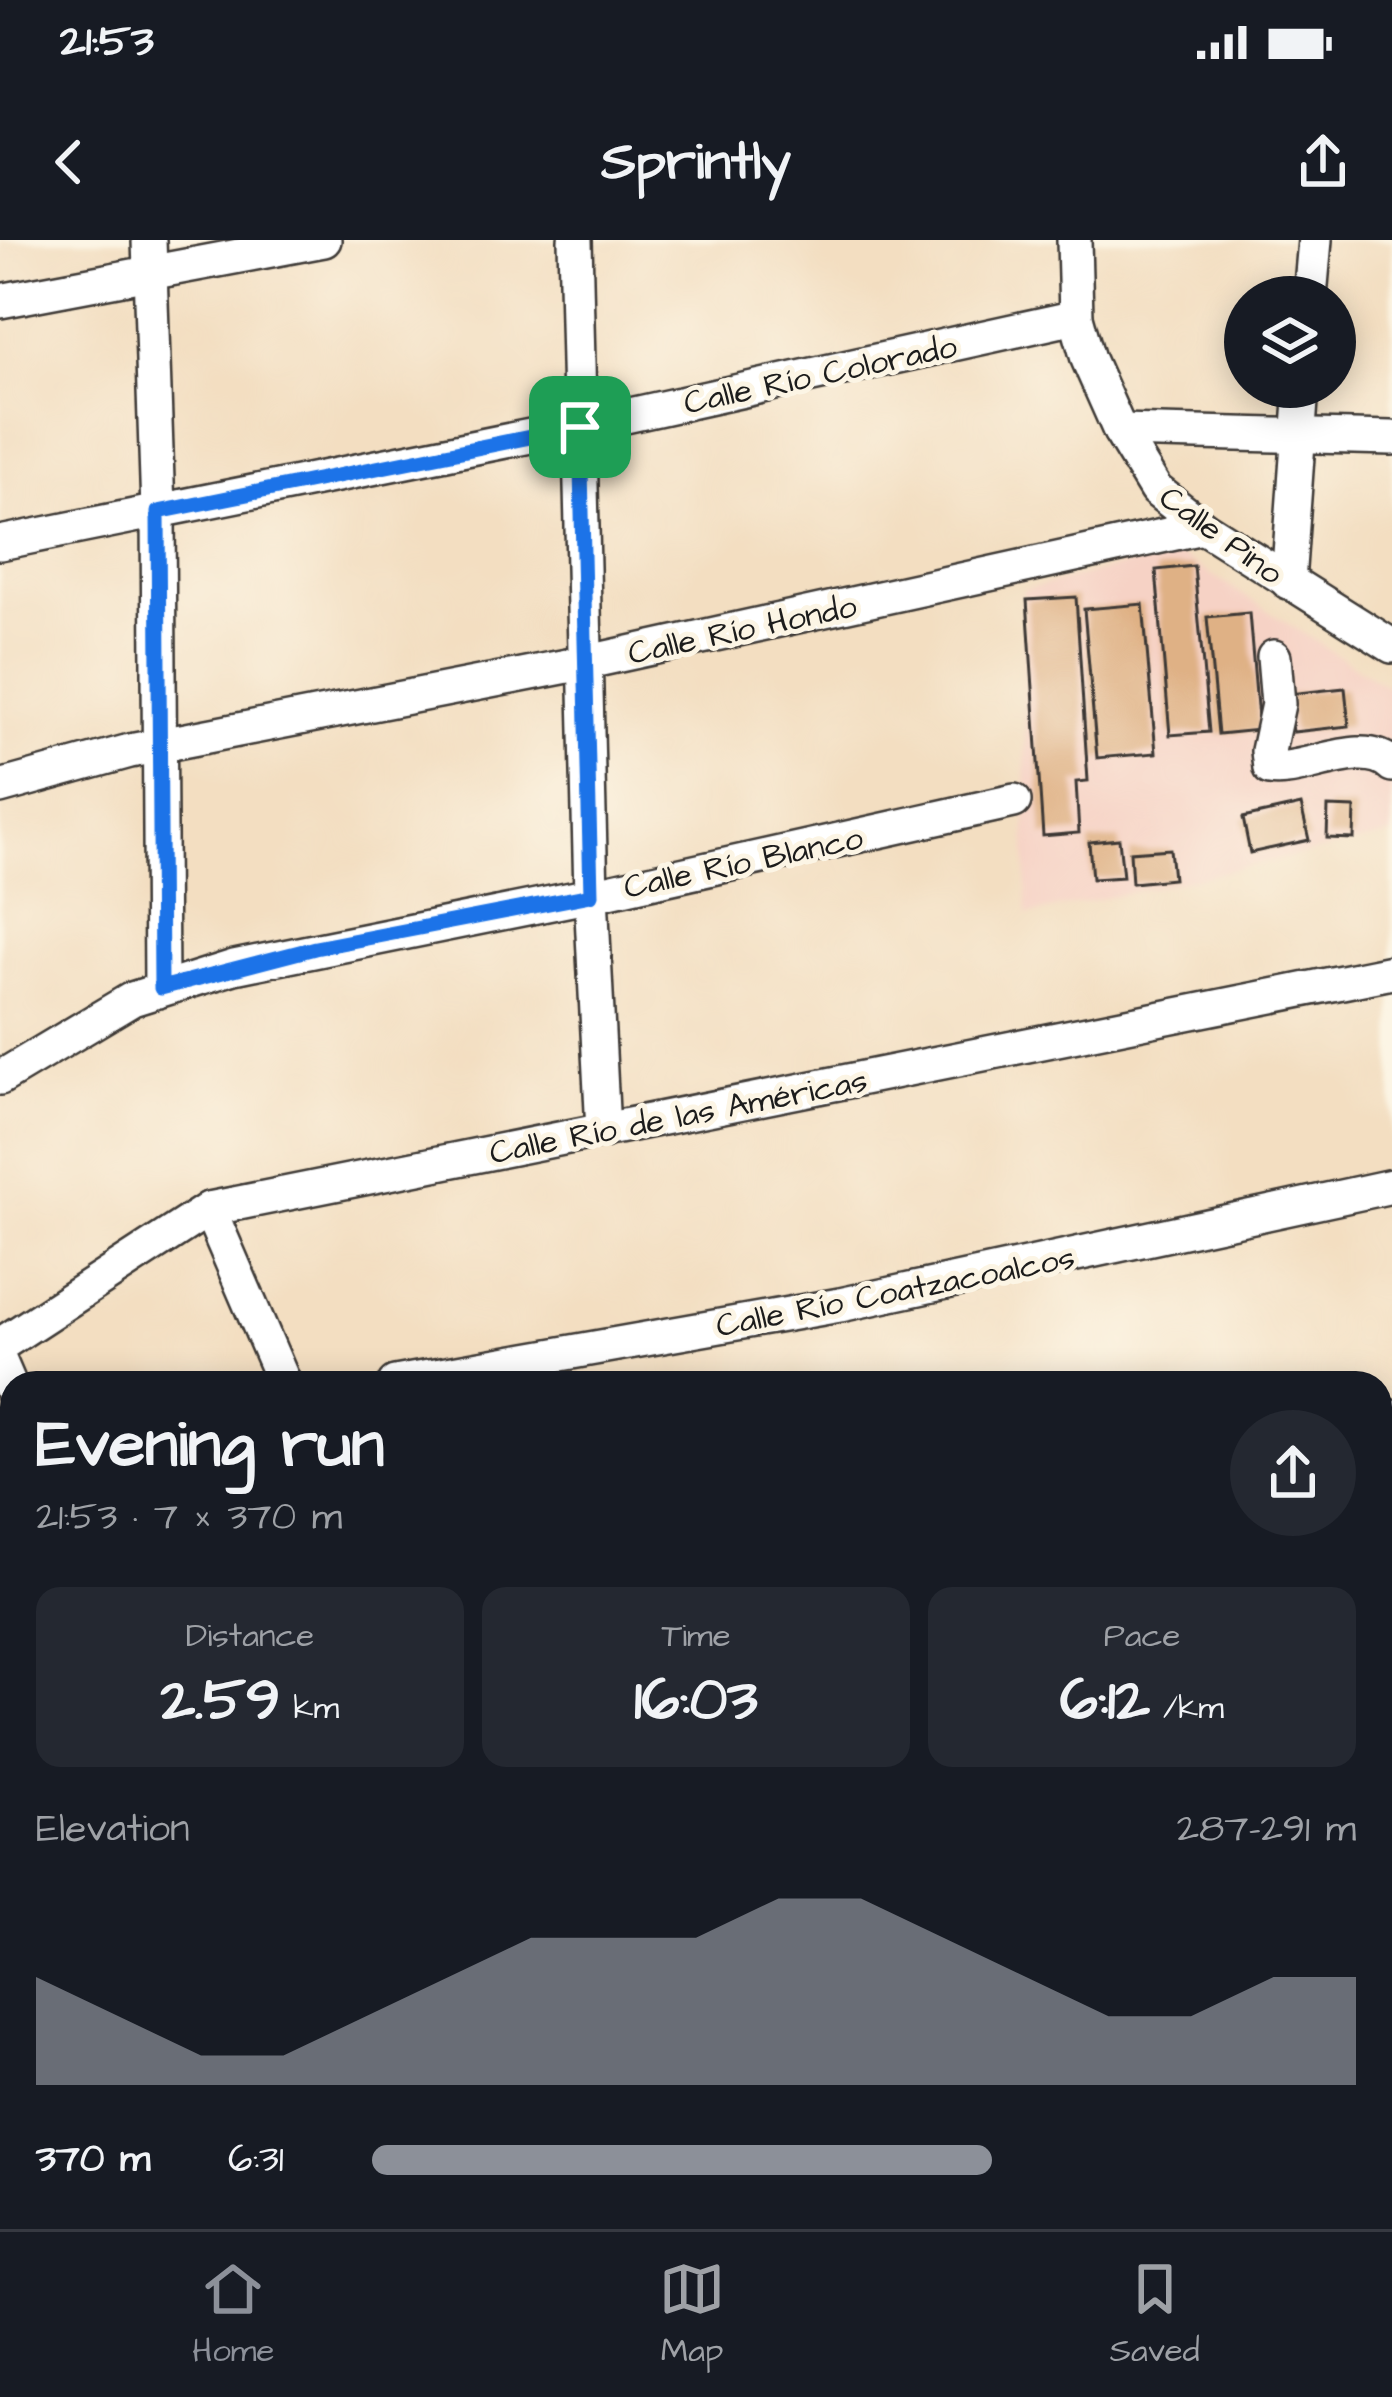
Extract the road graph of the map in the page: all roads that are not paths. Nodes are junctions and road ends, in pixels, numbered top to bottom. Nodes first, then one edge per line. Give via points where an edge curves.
1 (149, 240) edge
2 (324, 240) edge
3 (575, 240) edge
4 (1074, 240) edge
5 (1315, 240) edge
6 (150, 275) junction
7 (1312, 276) edge
8 (0, 302) edge
9 (1076, 317) junction
10 (1300, 408) edge
11 (580, 427) junction
12 (1120, 431) junction
13 (1392, 438) edge
14 (1296, 439) junction
15 (158, 512) junction
16 (1203, 527) junction
17 (0, 543) edge
18 (1288, 582) junction
19 (1392, 646) edge
20 (1274, 657) dead end
21 (588, 662) junction
22 (159, 746) junction
23 (1392, 765) edge
24 (0, 787) edge
25 (1014, 801) dead end
26 (591, 895) junction
27 (1392, 972) edge
28 (161, 988) junction
29 (0, 1078) edge
30 (603, 1131) junction
31 (1392, 1186) edge
32 (208, 1209) junction
33 (0, 1345) edge
34 (279, 1371) edge
35 (463, 1371) edge

1 - 6 street
2 - 6 street
3 - 11 street
4 - 9 street, Calle Pino
5 - 7 street
6 - 8 street
6 - 15 street
9 - 11 street, Calle Río Colorado
9 - 12 street, Calle Pino
10 - 14 street
11 - 15 street, Calle Río Colorado
11 - 21 street
12 - 14 street
12 - 16 street, Calle Pino via 1156,490
13 - 14 street
14 - 18 street
15 - 17 street, Calle Río Colorado
15 - 22 street
16 - 18 street, Calle Pino
16 - 21 street, Calle Río Hondo
18 - 19 street, Calle Pino
20 - 23 street via 1270,768 1333,757 1375,756
21 - 22 street, Calle Río Hondo
21 - 26 street
22 - 24 street, Calle Río Hondo
22 - 28 street
25 - 26 street, Calle Río Blanco
26 - 28 street, Calle Río Blanco via 315,948
26 - 30 street
27 - 30 street, Calle Río de las Américas
28 - 29 street, Calle Río Blanco
30 - 32 street, Calle Río de las Américas
31 - 35 street, Calle Río Coatzacoalcos via 840,1305
32 - 33 street, Calle Río de las Américas
32 - 34 street

